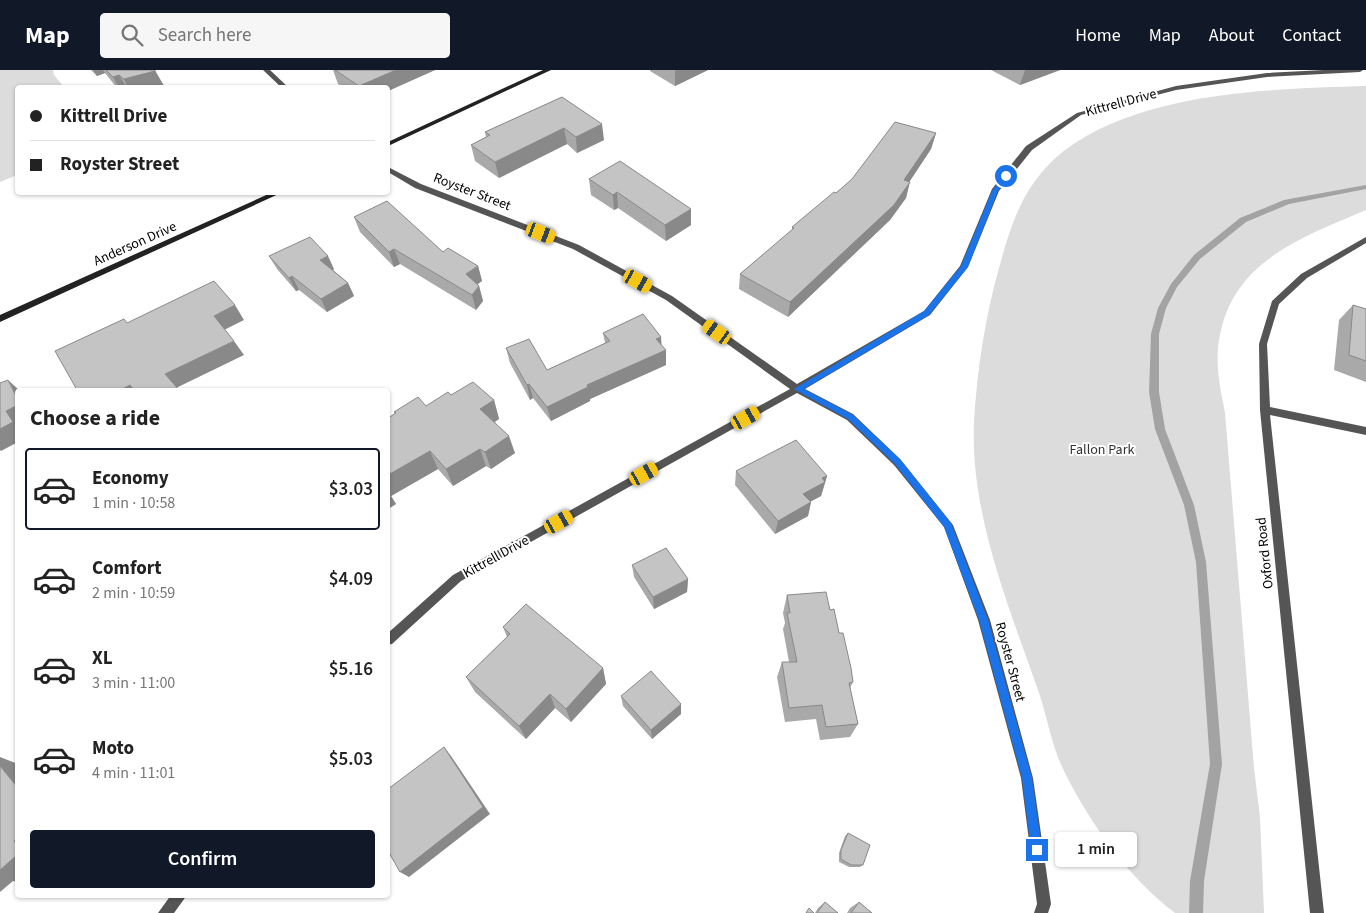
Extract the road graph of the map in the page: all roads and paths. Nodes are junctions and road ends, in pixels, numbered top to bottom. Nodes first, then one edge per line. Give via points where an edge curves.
1 (266, 70) edge
2 (548, 70) edge
3 (1360, 70) edge
4 (283, 85) edge
5 (390, 143) edge
6 (390, 170) edge
7 (273, 195) edge
8 (1366, 240) edge
9 (0, 319) edge
10 (797, 389) junction
11 (1265, 410) junction
12 (1366, 431) edge
13 (390, 638) edge
14 (178, 898) edge
15 (166, 913) edge
16 (1041, 913) edge
17 (1317, 913) edge

1 - 4 street
2 - 5 street
3 - 10 street, Kittrell Drive via 1267,75 1176,88 1079,114 1029,148 995,191 964,267 927,313
6 - 10 street, Royster Street via 418,186 576,247 669,298
7 - 9 street, Anderson Drive
8 - 11 street, Oxford Road via 1304,276 1275,303 1263,344
10 - 13 street, Kittrell Drive via 457,578
10 - 16 street, Royster Street via 850,417 898,462 948,525 984,620 1027,778 1044,904
11 - 12 street
11 - 17 street, Oxford Road
14 - 15 street

